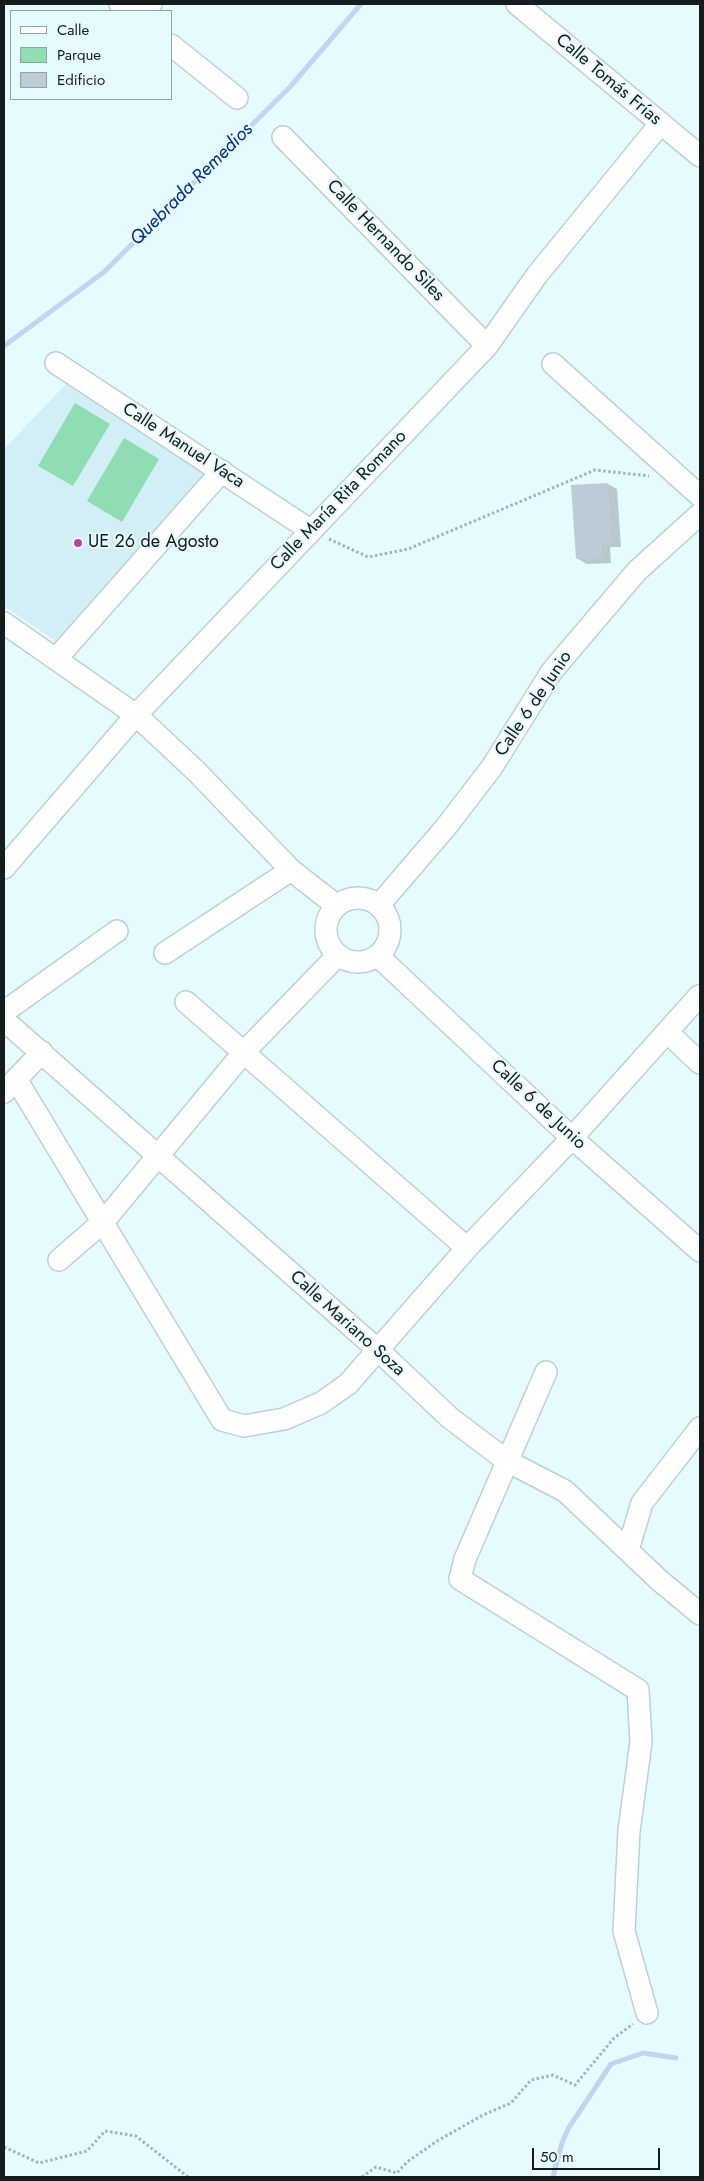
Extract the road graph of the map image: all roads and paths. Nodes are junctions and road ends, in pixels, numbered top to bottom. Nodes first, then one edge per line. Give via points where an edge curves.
1 (516, 4) edge
2 (172, 46) edge
3 (237, 98) dead end
4 (661, 123) junction
5 (283, 137) dead end
6 (700, 156) edge
7 (487, 346) junction
8 (56, 363) dead end
9 (552, 364) dead end
10 (222, 472) junction
11 (653, 476) dead end
12 (700, 496) edge
13 (700, 514) edge
14 (310, 530) junction
15 (4, 623) edge
16 (56, 659) junction
17 (136, 715) junction
18 (4, 868) edge
19 (291, 870) junction
20 (379, 905) junction
21 (337, 906) junction
22 (117, 931) dead end
23 (165, 953) dead end
24 (338, 955) junction
25 (378, 956) junction
26 (699, 996) edge
27 (186, 1002) dead end
28 (4, 1012) edge
29 (4, 1020) edge
30 (666, 1032) junction
31 (42, 1052) junction
32 (244, 1052) junction
33 (700, 1063) edge
34 (10, 1086) edge
35 (572, 1138) junction
36 (157, 1157) junction
37 (102, 1222) junction
38 (698, 1244) edge
39 (467, 1248) junction
40 (59, 1260) dead end
41 (378, 1350) junction
42 (546, 1372) dead end
43 (700, 1428) edge
44 (507, 1461) junction
45 (628, 1550) junction
46 (700, 1614) edge
47 (647, 2013) joint
48 (4, 2146) edge
49 (188, 2177) edge
50 (362, 2177) edge

1 - 4 street, Calle Tomás Frías
2 - 3 street
4 - 6 street, Calle Tomás Frías
4 - 7 street, Calle María Rita Romano via 537,275
5 - 7 street, Calle Hernando Siles
7 - 14 street, Calle María Rita Romano
8 - 10 street, Calle Manuel Vaca
9 - 12 street
10 - 14 street, Calle Manuel Vaca
10 - 16 street
11 - 14 path via 595,470 408,549 368,556
13 - 20 street, Calle 6 de Junio via 637,571 552,670 492,767
14 - 17 street, Calle María Rita Romano
15 - 16 street
16 - 17 street
17 - 18 street, Calle María Rita Romano
17 - 19 street
19 - 21 street
19 - 23 street
20 - 21 street via 353,898
20 - 25 street via 391,931 385,949
21 - 24 street via 326,925 331,947
22 - 28 street
24 - 25 street via 358,963
24 - 32 street
25 - 35 street, Calle 6 de Junio
26 - 30 street
27 - 32 street
29 - 31 street, Calle Mariano Soza
30 - 33 street
30 - 35 street
31 - 34 street
31 - 36 street, Calle Mariano Soza
32 - 36 street
32 - 39 street
34 - 37 street
35 - 38 street, Calle 6 de Junio
35 - 39 street
36 - 37 street
36 - 41 street, Calle Mariano Soza
37 - 40 street
37 - 41 street via 222,1420 244,1426 284,1419 321,1404 348,1384
39 - 41 street
41 - 44 street, Calle Mariano Soza via 450,1418
42 - 44 street
43 - 45 street via 642,1503
44 - 45 street, Calle Mariano Soza via 565,1491
44 - 47 street via 465,1559 460,1579 638,1690 641,1742 629,1831 624,1931
45 - 46 street, Calle Mariano Soza
47 - 50 path via 614,2038 575,2085 553,2074 531,2080 511,2103 437,2141 397,2173 376,2167
48 - 49 path via 39,2163 87,2151 104,2131 136,2136

